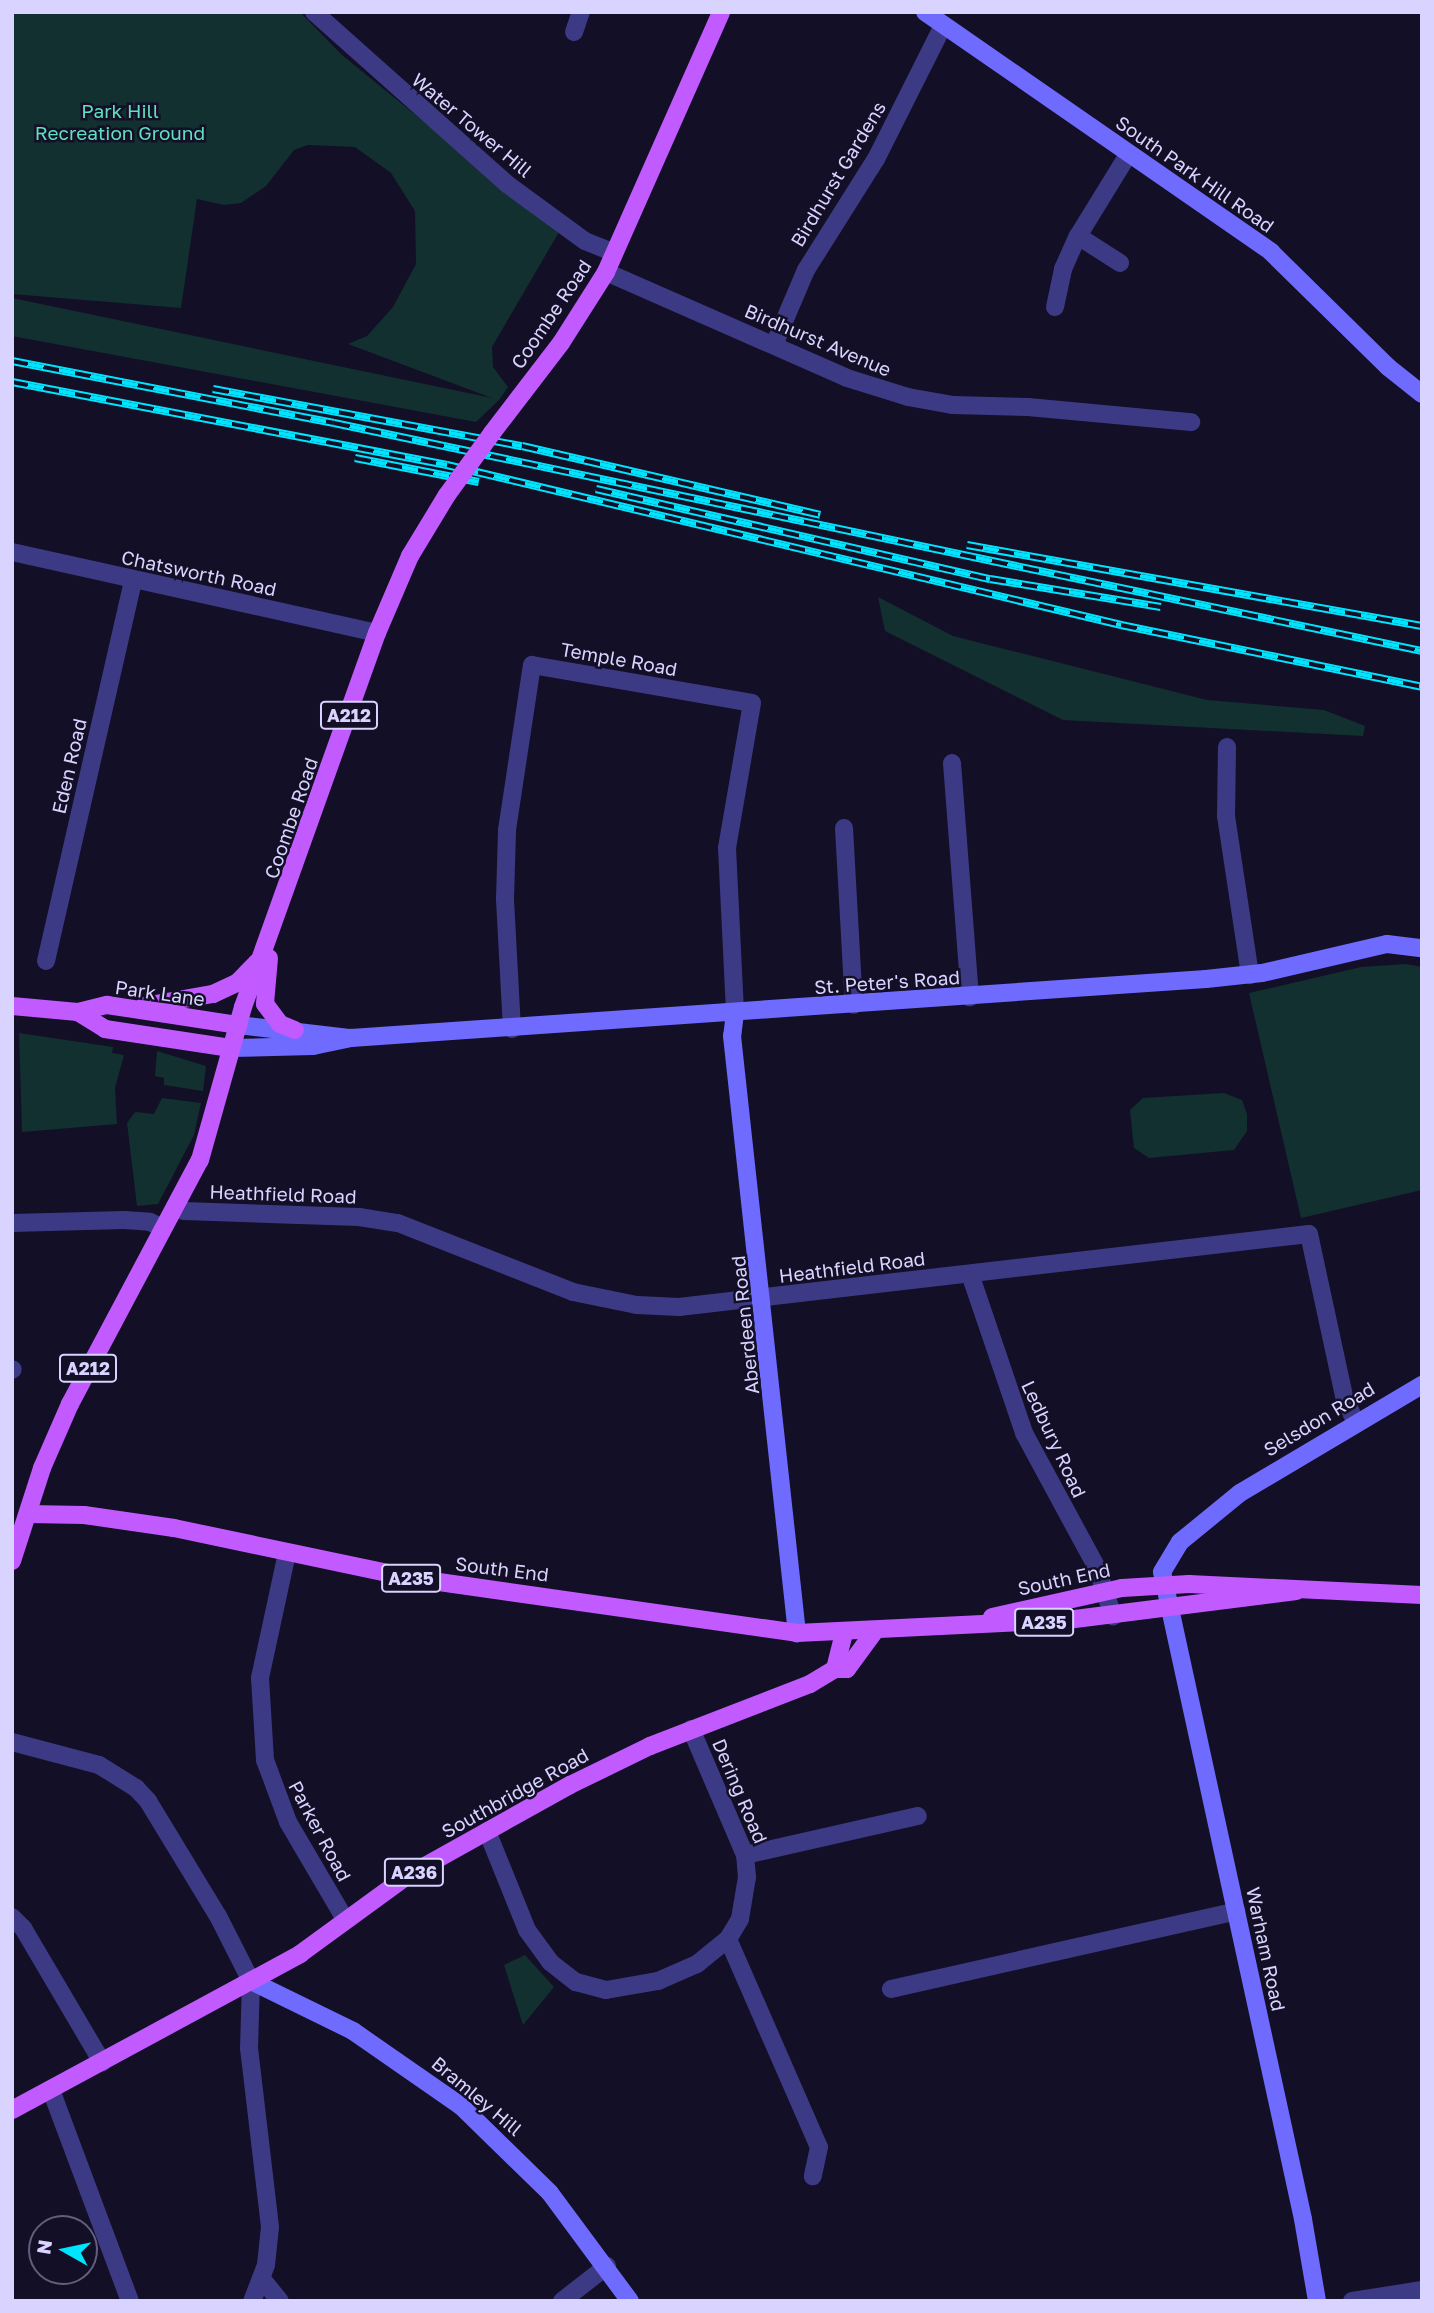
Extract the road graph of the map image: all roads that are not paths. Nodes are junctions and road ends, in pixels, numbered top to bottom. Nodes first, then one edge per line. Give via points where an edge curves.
1 (314, 12) edge
2 (581, 12) edge
3 (721, 12) edge
4 (925, 12) edge
5 (943, 26) junction
6 (575, 32) dead end
7 (1129, 153) junction
8 (1078, 236) junction
9 (614, 253) junction
10 (1120, 262) dead end
11 (606, 272) junction
12 (1055, 307) dead end
13 (774, 345) junction
14 (1422, 394) edge
15 (1191, 422) dead end
16 (12, 552) edge
17 (133, 580) junction
18 (377, 633) junction
19 (1227, 747) dead end
20 (952, 763) dead end
21 (844, 828) dead end
22 (269, 944) junction
23 (1422, 948) edge
24 (46, 961) dead end
25 (1250, 975) junction
26 (970, 997) junction
27 (854, 1005) junction
28 (12, 1006) edge
29 (137, 1008) junction
30 (78, 1012) junction
31 (735, 1013) junction
32 (238, 1025) junction
33 (512, 1029) junction
34 (295, 1030) junction
35 (351, 1038) junction
36 (231, 1048) junction
37 (175, 1206) junction
38 (12, 1223) edge
39 (163, 1228) junction
40 (970, 1274) junction
41 (764, 1298) junction
42 (1422, 1385) edge
43 (1356, 1423) junction
44 (20, 1515) edge
45 (287, 1553) junction
46 (12, 1561) edge
47 (1171, 1585) junction
48 (1106, 1591) junction
49 (1296, 1591) junction
50 (1422, 1595) edge
51 (1171, 1607) junction
52 (1113, 1616) junction
53 (975, 1623) junction
54 (874, 1632) junction
55 (797, 1633) junction
56 (844, 1633) junction
57 (835, 1669) junction
58 (691, 1729) junction
59 (12, 1742) edge
60 (918, 1816) dead end
61 (487, 1831) junction
62 (745, 1855) junction
63 (1237, 1910) junction
64 (12, 1917) edge
65 (345, 1919) junction
66 (727, 1939) junction
67 (251, 1981) junction
68 (891, 1989) dead end
69 (102, 2062) junction
70 (51, 2090) junction
71 (12, 2110) edge
72 (813, 2176) dead end
73 (607, 2266) junction
74 (262, 2278) junction
75 (1422, 2290) edge
76 (130, 2301) edge
77 (252, 2301) edge
78 (280, 2301) edge
79 (562, 2301) edge
80 (630, 2301) edge
81 (1317, 2301) edge
82 (1352, 2301) edge

1 - 9 street, Water Tower Hill via 507,184 585,241
2 - 6 street
3 - 9 main road, Coombe Road / A212
4 - 5 main road, South Park Hill Road
5 - 7 main road, South Park Hill Road
5 - 13 street, Birdhurst Gardens via 876,159 806,270
7 - 8 street
7 - 14 main road, South Park Hill Road via 1279,259 1388,367
8 - 10 street
8 - 12 street via 1063,269
9 - 11 main road, Coombe Road / A212
11 - 13 street, Birdhurst Avenue
11 - 18 main road, Coombe Road / A212, bridge via 561,343 447,495 410,556
13 - 15 street, Birdhurst Avenue via 847,377 923,401
16 - 17 street, Chatsworth Road
17 - 18 street, Chatsworth Road
17 - 24 street, Eden Road
18 - 22 main road, Coombe Road / A212
19 - 25 street via 1226,816
20 - 26 street
21 - 27 street
22 - 29 main road via 245,977 230,987 205,997
22 - 32 main road, Coombe Road / A212
22 - 34 main road via 265,1004 276,1020
23 - 25 main road, St. Peter's Road via 1380,945
25 - 26 main road, St. Peter's Road
26 - 27 main road, St. Peter's Road
27 - 31 main road, St. Peter's Road
28 - 30 main road, Park Lane
29 - 30 main road, Park Lane via 107,1005
29 - 32 main road, Park Lane
30 - 36 main road, Park Lane via 105,1029
31 - 33 main road, St. Peter's Road
31 - 33 street, Temple Road via 727,848 752,703 532,665 507,830 505,898
31 - 41 main road, Aberdeen Road via 732,1035
32 - 34 main road, St. Peter's Road
32 - 36 main road, Coombe Road / A212
33 - 35 main road, St. Peter's Road
34 - 35 main road, St. Peter's Road
35 - 36 main road, St. Peter's Road via 313,1046
36 - 37 main road, Coombe Road / A212 via 208,1139
37 - 39 main road, Coombe Road / A212
37 - 41 street, Heathfield Road via 184,1211 359,1217 398,1223 539,1282 611,1301 679,1307
38 - 39 street via 124,1220
39 - 44 main road, Coombe Road / A212 via 70,1404
40 - 41 street, Heathfield Road
40 - 43 street, Heathfield Road via 1309,1234 1345,1400
40 - 48 street, Ledbury Road via 1024,1433
41 - 55 main road, Aberdeen Road
42 - 43 main road, Selsdon Road
43 - 47 main road, Selsdon Road via 1240,1493 1174,1548 1163,1567
44 - 45 main road, South End / A235 via 84,1515
44 - 46 main road, A212
45 - 55 main road, South End / A235 via 454,1585
45 - 65 street, Parker Road via 260,1678 261,1730 276,1797
47 - 48 main road, South End / A235
47 - 49 main road, A235 via 1231,1582
47 - 51 main road, Warham Road
48 - 52 street, Ledbury Road
48 - 53 main road, South End / A235
49 - 50 main road, A235
49 - 51 main road, A235
51 - 52 main road, South End / A235
51 - 63 main road, Warham Road
52 - 53 main road, South End / A235
53 - 54 main road, South End / A235
54 - 56 main road, South End / A235
54 - 57 main road, Southbridge Road / A236 via 856,1661 847,1669
55 - 56 main road, South End / A235
56 - 57 main road
57 - 58 main road, Southbridge Road / A236 via 810,1684
58 - 61 main road, Southbridge Road / A236 via 596,1772
58 - 62 street, Dering Road
59 - 67 street via 99,1765 136,1788 218,1916
60 - 62 street
61 - 65 main road, Southbridge Road / A236 via 407,1876
61 - 66 street, Dering Road via 527,1930 550,1962 576,1982 606,1990 658,1981 697,1964
62 - 66 street, Dering Road via 746,1898
63 - 68 street
63 - 81 main road, Warham Road
64 - 69 street via 23,1928
65 - 67 main road, Southbridge Road / A236 via 300,1954
66 - 72 street via 819,2147
67 - 69 main road, Southbridge Road / A236
67 - 73 main road, Bramley Hill via 353,2031 461,2106 531,2172
67 - 74 street via 249,2048 270,2207
69 - 70 main road, Southbridge Road / A236
70 - 71 main road, Southbridge Road / A236
70 - 76 street
73 - 79 street
73 - 80 main road, Bramley Hill
74 - 77 street
74 - 78 street
75 - 82 street

